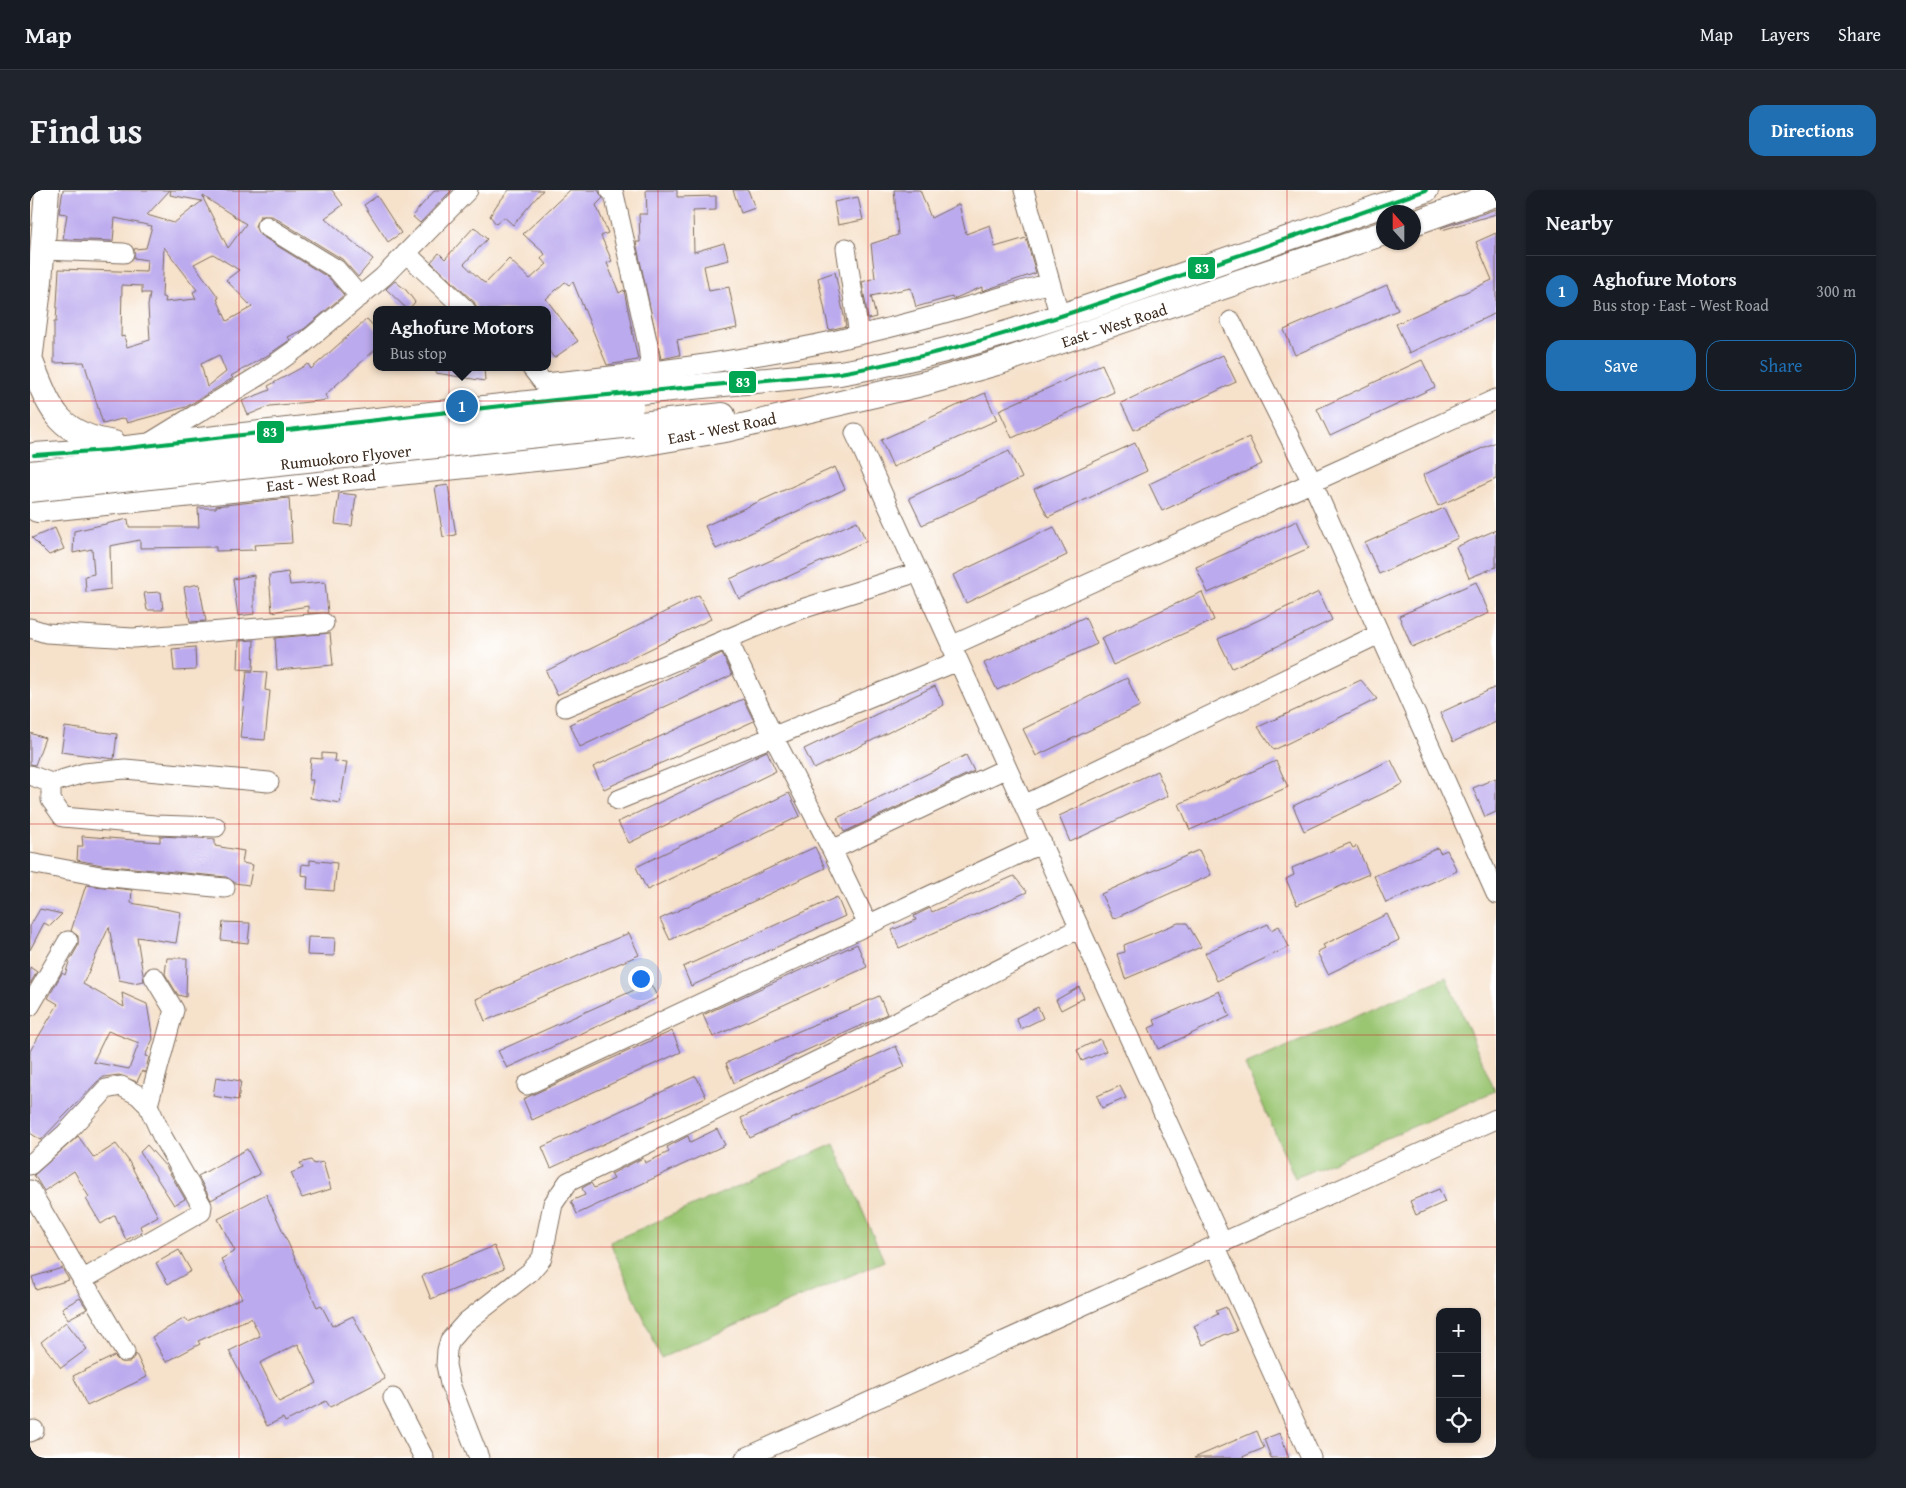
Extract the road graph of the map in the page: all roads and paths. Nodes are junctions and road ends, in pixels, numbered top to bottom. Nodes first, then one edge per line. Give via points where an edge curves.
1 (48, 190) edge
2 (468, 190) edge
3 (610, 190) edge
4 (1024, 190) edge
5 (1426, 190) edge
6 (1496, 194) edge
7 (1421, 220) edge
8 (266, 226) dead end
9 (1376, 236) edge
10 (846, 248) dead end
11 (42, 250) junction
12 (124, 253) dead end
13 (406, 253) junction
14 (1050, 283) junction
15 (360, 297) junction
16 (462, 306) edge
17 (1060, 317) junction
18 (1231, 321) dead end
19 (860, 335) junction
20 (30, 360) edge
21 (534, 371) edge
22 (651, 373) junction
23 (840, 373) junction
24 (550, 392) junction
25 (1496, 399) edge
26 (840, 402) junction
27 (632, 416) junction
28 (855, 433) dead end
29 (138, 447) junction
30 (31, 460) edge
31 (1312, 482) junction
32 (32, 506) edge
33 (918, 572) junction
34 (324, 623) dead end
35 (30, 628) edge
36 (1379, 634) junction
37 (727, 638) junction
38 (954, 653) junction
39 (565, 706) dead end
40 (773, 736) junction
41 (1007, 768) junction
42 (30, 775) edge
43 (269, 782) dead end
44 (51, 783) junction
45 (618, 800) dead end
46 (1024, 805) junction
47 (216, 827) dead end
48 (1042, 843) junction
49 (832, 850) junction
50 (30, 863) edge
51 (225, 888) dead end
52 (1496, 894) edge
53 (867, 923) junction
54 (1080, 928) junction
55 (68, 941) dead end
56 (154, 977) dead end
57 (30, 1006) edge
58 (527, 1085) dead end
59 (148, 1105) junction
60 (1496, 1119) edge
61 (30, 1165) edge
62 (30, 1190) edge
63 (1219, 1244) junction
64 (82, 1280) junction
65 (125, 1352) dead end
66 (393, 1398) dead end
67 (424, 1458) edge
68 (479, 1458) edge
69 (745, 1458) edge
70 (1311, 1458) edge

1 - 11 main road
2 - 13 street
3 - 22 street via 614,194 624,234
4 - 14 street
5 - 17 main road, East - West Road
6 - 7 main road
8 - 15 street via 336,269
9 - 26 main road, East - West Road via 997,363
10 - 19 street
11 - 12 street
11 - 20 main road
13 - 15 street
13 - 16 street
14 - 17 street
14 - 19 street
15 - 29 street via 260,376 148,445
17 - 23 main road, East - West Road via 920,357
18 - 31 street
19 - 22 street via 750,358
20 - 29 main road via 62,421 90,439
21 - 24 street
22 - 24 street
23 - 24 main road, East - West Road
23 - 27 main road
24 - 29 main road, East - West Road
25 - 31 street
26 - 27 main road
26 - 32 main road, East - West Road via 725,430 575,455
27 - 30 main road, Rumuokoro Flyover, bridge
27 - 32 main road, Rumuokoro Flyover, bridge
28 - 33 street
29 - 30 main road, East - West Road
30 - 32 main road via 46,480 44,496
31 - 36 street
31 - 38 street
33 - 37 street via 789,613
33 - 38 street
34 - 35 street via 133,638
36 - 46 street
36 - 52 street
37 - 39 street
37 - 40 street
38 - 40 street
38 - 41 street
40 - 45 street
40 - 49 street
41 - 46 street
41 - 49 street
42 - 44 street
43 - 44 street via 125,769 84,773
44 - 47 street via 51,800 63,817
46 - 48 street
48 - 53 street
48 - 54 street
49 - 53 street
50 - 51 street via 100,876
53 - 58 street
54 - 63 street
54 - 68 street via 872,1034 568,1182 553,1204 542,1258 530,1272 466,1322 450,1340 446,1365 450,1384
55 - 57 street
56 - 59 street via 174,1010
59 - 61 street via 121,1086 106,1089 66,1133
59 - 64 street via 202,1206 201,1212
60 - 63 street
62 - 64 street
63 - 69 street
63 - 70 street
64 - 65 street
66 - 67 street

